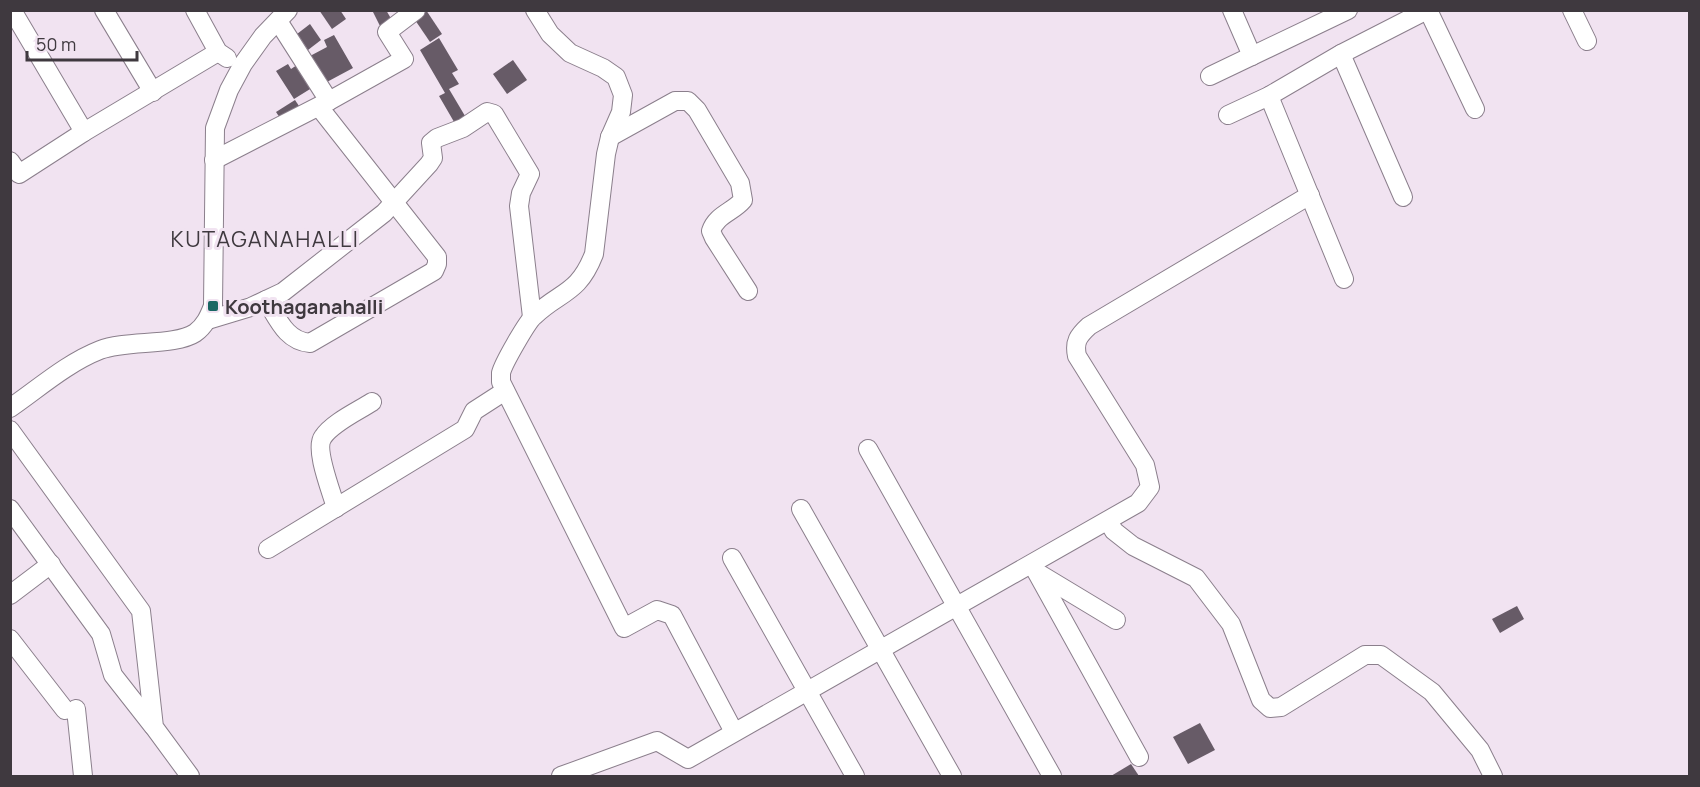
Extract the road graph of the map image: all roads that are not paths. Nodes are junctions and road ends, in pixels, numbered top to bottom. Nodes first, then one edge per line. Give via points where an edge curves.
1 (12, 10) edge
2 (104, 10) edge
3 (195, 10) edge
4 (416, 10) edge
5 (535, 10) edge
6 (1232, 10) edge
7 (1348, 10) edge
8 (1428, 10) edge
9 (1572, 10) edge
10 (283, 16) edge
11 (1324, 16) edge
12 (1587, 41) dead end
13 (218, 52) junction
14 (1341, 54) junction
15 (1252, 57) junction
16 (241, 68) junction
17 (1210, 76) dead end
18 (153, 92) junction
19 (1269, 96) junction
20 (324, 104) junction
21 (1475, 109) dead end
22 (1228, 115) dead end
23 (84, 132) junction
24 (610, 137) junction
25 (214, 160) junction
26 (10, 161) edge
27 (1310, 195) junction
28 (1403, 197) dead end
29 (393, 203) junction
30 (1344, 279) dead end
31 (748, 291) dead end
32 (266, 300) junction
33 (532, 317) junction
34 (208, 320) junction
35 (505, 391) junction
36 (372, 402) dead end
37 (10, 408) edge
38 (10, 430) edge
39 (868, 449) dead end
40 (336, 508) junction
41 (10, 509) edge
42 (801, 509) dead end
43 (1108, 520) junction
44 (268, 549) dead end
45 (732, 558) dead end
46 (51, 564) junction
47 (1034, 568) junction
48 (10, 595) edge
49 (957, 607) junction
50 (1116, 620) dead end
51 (10, 639) edge
52 (880, 650) junction
53 (807, 691) junction
54 (154, 727) junction
55 (735, 732) junction
56 (1139, 757) dead end
57 (83, 777) edge
58 (190, 777) edge
59 (561, 777) edge
60 (855, 777) edge
61 (952, 777) edge
62 (1052, 777) edge
63 (1493, 777) edge

1 - 23 street
2 - 18 street
3 - 13 street
4 - 20 street via 387,32 404,59
5 - 24 street via 550,34 570,53 616,77 623,95 621,112
6 - 15 street
7 - 11 street
8 - 14 street
8 - 21 street
9 - 12 street
10 - 16 street
10 - 20 street
11 - 15 street
13 - 16 street
13 - 18 street
14 - 19 street
14 - 28 street
15 - 17 street
16 - 25 street via 215,128
18 - 23 street
19 - 22 street
19 - 27 street
20 - 25 street
20 - 29 street
23 - 26 street via 19,174
24 - 31 street via 675,101 688,101 697,110 740,183 743,200 718,218 711,231
24 - 33 street via 589,267 573,288
25 - 34 street via 213,306
27 - 30 street
27 - 43 street via 1080,334 1075,345 1077,356 1145,465 1150,488 1138,503
29 - 32 street via 282,292
29 - 32 street via 437,257 434,271 310,344 289,335
29 - 33 street via 433,158 431,143 487,112 494,114 530,174 519,206
32 - 34 street
33 - 35 street via 501,373
34 - 37 street via 194,334 101,350 76,362
35 - 40 street via 474,411 465,429
35 - 55 street via 624,628 657,610 672,615
36 - 40 street via 321,438 319,450
38 - 54 street via 141,611
39 - 49 street
40 - 44 street
41 - 46 street
42 - 52 street
43 - 47 street
43 - 63 street via 1114,531 1133,546 1196,578 1231,624 1261,700 1270,708 1281,707 1365,656 1381,655 1432,692 1480,750
45 - 53 street
46 - 48 street
46 - 54 street via 101,634 113,675
47 - 49 street
47 - 50 street
47 - 56 street
49 - 52 street
49 - 62 street
51 - 57 street via 71,710
52 - 53 street
52 - 61 street
53 - 55 street
53 - 60 street
54 - 58 street
55 - 59 street via 688,759 657,741

